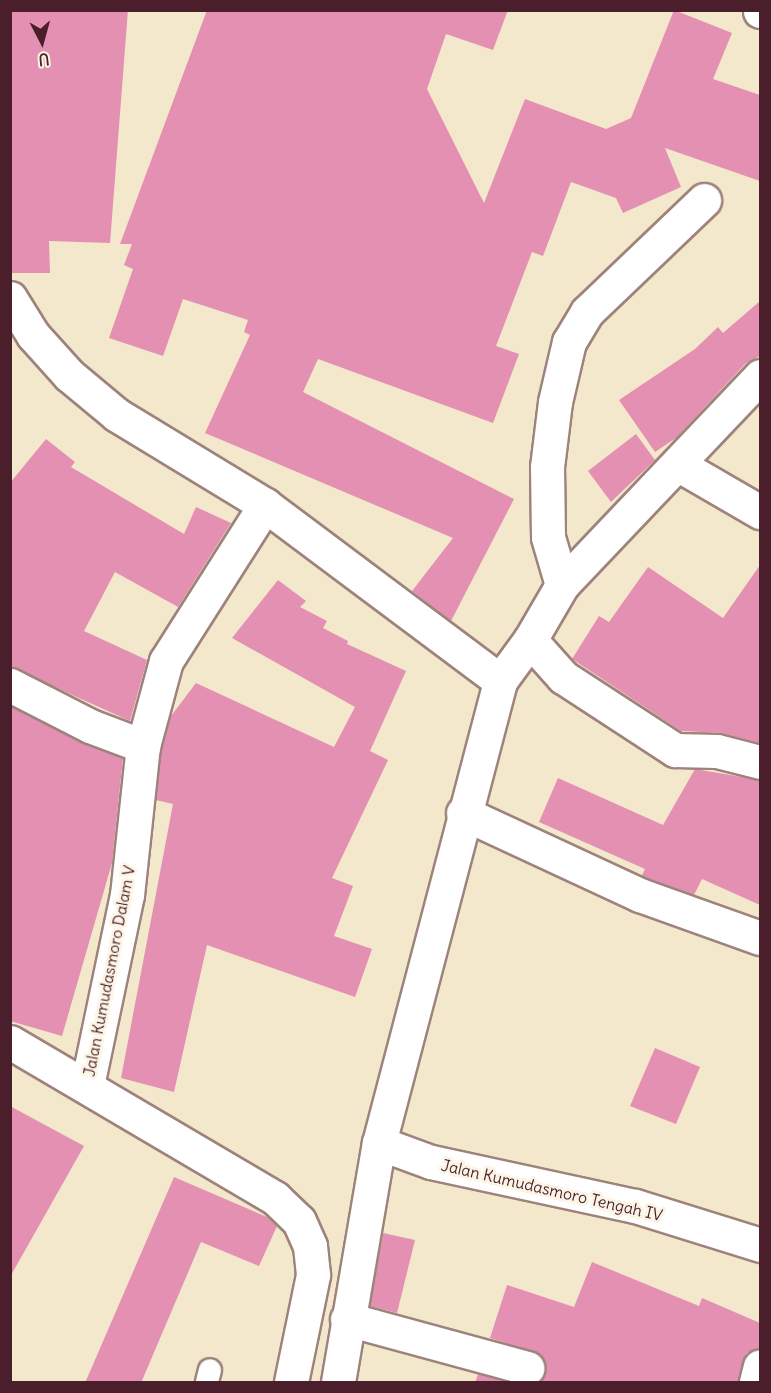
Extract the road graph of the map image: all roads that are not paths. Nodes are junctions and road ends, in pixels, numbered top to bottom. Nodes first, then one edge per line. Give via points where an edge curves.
1 (704, 200) dead end
2 (10, 298) edge
3 (760, 376) edge
4 (679, 465) junction
5 (265, 505) junction
6 (760, 512) edge
7 (562, 585) junction
8 (530, 640) junction
9 (500, 681) junction
10 (10, 685) edge
11 (143, 746) junction
12 (760, 762) edge
13 (463, 813) junction
14 (760, 938) edge
15 (10, 1042) edge
16 (87, 1086) junction
17 (379, 1143) junction
18 (760, 1245) edge
19 (347, 1319) junction
20 (760, 1366) edge
21 (527, 1368) dead end
22 (291, 1383) edge
23 (338, 1383) edge
24 (756, 1383) edge

1 - 7 street via 587,312 569,342 555,402 547,467 548,537
2 - 5 street via 33,335 69,375 117,415
3 - 4 street
4 - 6 street
4 - 7 street
5 - 9 street
5 - 11 street, Jalan Kumudasmoro Dalam V via 166,661
7 - 8 street
8 - 9 street
8 - 12 street via 563,677 675,750 717,751
9 - 13 street
10 - 11 street via 90,726
11 - 16 street, Jalan Kumudasmoro Dalam V via 127,895
13 - 14 street via 640,895
13 - 17 street
15 - 16 street
16 - 22 street, Jalan Kumudasmoro Dalam V via 275,1198 299,1221 310,1246 313,1275
17 - 18 street, Jalan Kumudasmoro Tengah IV via 431,1162 635,1206
17 - 19 street
19 - 21 street
19 - 23 street
20 - 24 street

